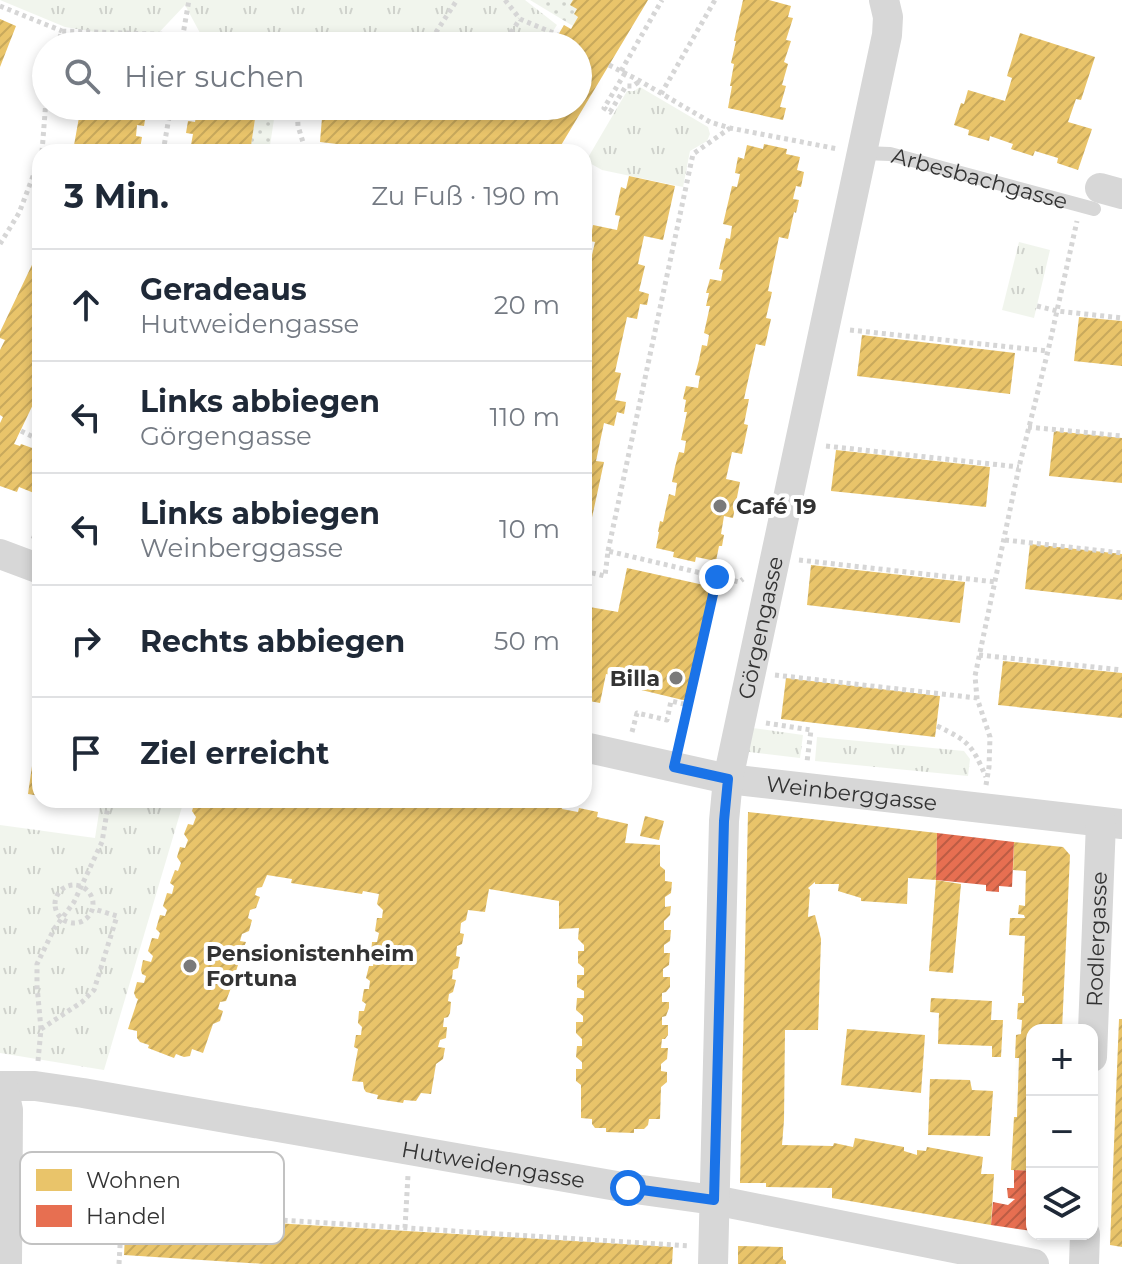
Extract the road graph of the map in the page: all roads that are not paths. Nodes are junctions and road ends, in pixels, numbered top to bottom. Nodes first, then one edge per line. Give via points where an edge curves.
1 (885, 0) edge
2 (863, 153) junction
3 (1099, 199) edge
4 (0, 554) edge
5 (32, 566) edge
6 (592, 749) edge
7 (728, 779) junction
8 (1112, 823) edge
9 (1095, 1024) edge
10 (1, 1086) edge
11 (714, 1200) junction
12 (1085, 1240) edge
13 (714, 1256) edge
14 (7, 1264) edge
15 (1034, 1264) edge
16 (1084, 1264) edge

1 - 2 street, Görgengasse via 887,35
2 - 3 lane, Arbesbachgasse via 890,154
2 - 7 street, Görgengasse
4 - 5 street
6 - 7 street, Weinberggasse
7 - 8 street, Weinberggasse
7 - 11 street, Görgengasse
8 - 9 street, Rodlergasse
10 - 11 street, Hutweidengasse via 99,1096
10 - 14 street via 8,1110
11 - 13 street, Görgengasse
11 - 15 street, Hutweidengasse
12 - 16 street

